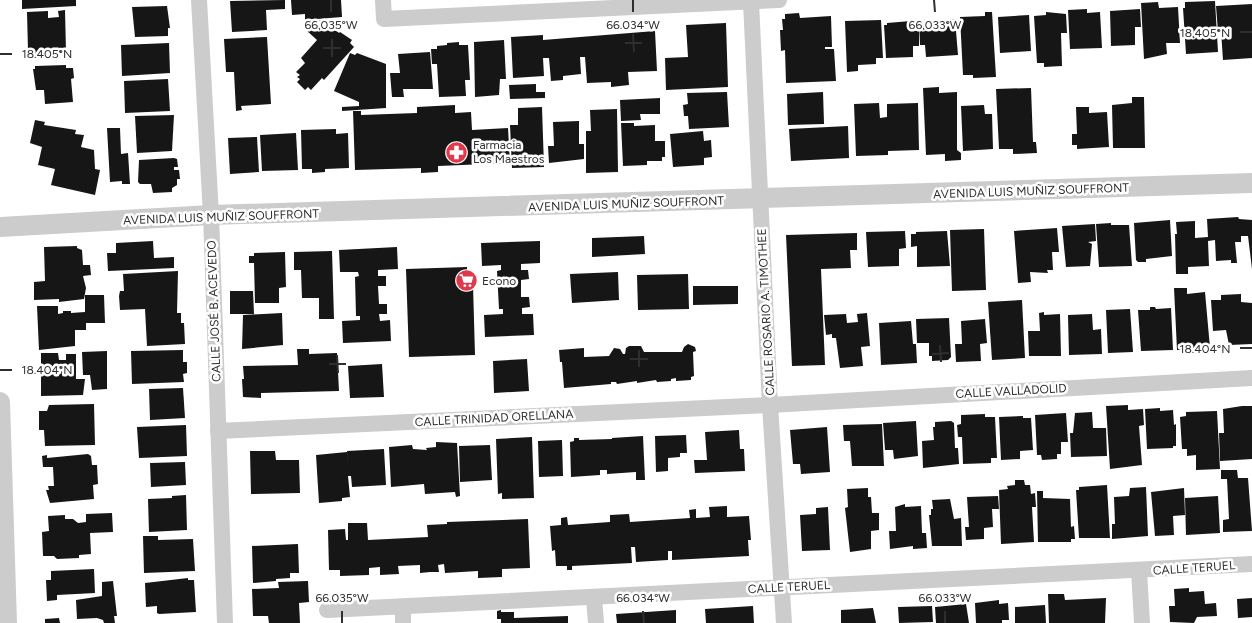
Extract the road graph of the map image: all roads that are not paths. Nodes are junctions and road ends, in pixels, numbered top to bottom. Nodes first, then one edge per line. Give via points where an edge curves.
1 (199, 0) edge
2 (383, 0) edge
3 (779, 0) edge
4 (751, 2) junction
5 (569, 4) edge
6 (1252, 183) edge
7 (761, 200) junction
8 (211, 216) junction
9 (0, 227) edge
10 (1252, 378) edge
11 (0, 402) edge
12 (770, 405) junction
13 (218, 430) junction
14 (2, 500) edge
15 (1252, 564) edge
16 (1139, 571) junction
17 (781, 588) junction
18 (594, 598) junction
19 (327, 610) dead end
20 (403, 615) edge
21 (8, 623) edge
22 (224, 623) edge
23 (596, 623) edge
24 (784, 623) edge
25 (1142, 623) edge

1 - 8 street, CALLE JOSÉ B. ACEVEDO
2 - 5 street via 384,19
3 - 4 street
4 - 5 street
4 - 7 street, CALLE ROSARIO A. TIMOTHEE
6 - 7 street, AVENIDA LUIS MUÑIZ SOUFFRONT
7 - 8 street, AVENIDA LUIS MUÑIZ SOUFFRONT
7 - 12 street, CALLE ROSARIO A. TIMOTHEE
8 - 9 street, AVENIDA LUIS MUÑIZ SOUFFRONT
8 - 13 street, CALLE JOSÉ B. ACEVEDO
10 - 12 street, CALLE VALLADOLID
11 - 14 street
12 - 13 street, CALLE TRINIDAD ORELLANA
12 - 17 street, CALLE ROSARIO A. TIMOTHEE
13 - 22 street, CALLE JOSÉ B. ACEVEDO
14 - 21 street
15 - 16 street, CALLE TERUEL
16 - 17 street, CALLE TERUEL
16 - 25 street
17 - 18 street, CALLE TERUEL
17 - 24 street, CALLE ROSARIO A. TIMOTHEE
18 - 20 street, CALLE TERUEL
18 - 23 street
19 - 20 street, CALLE TERUEL

